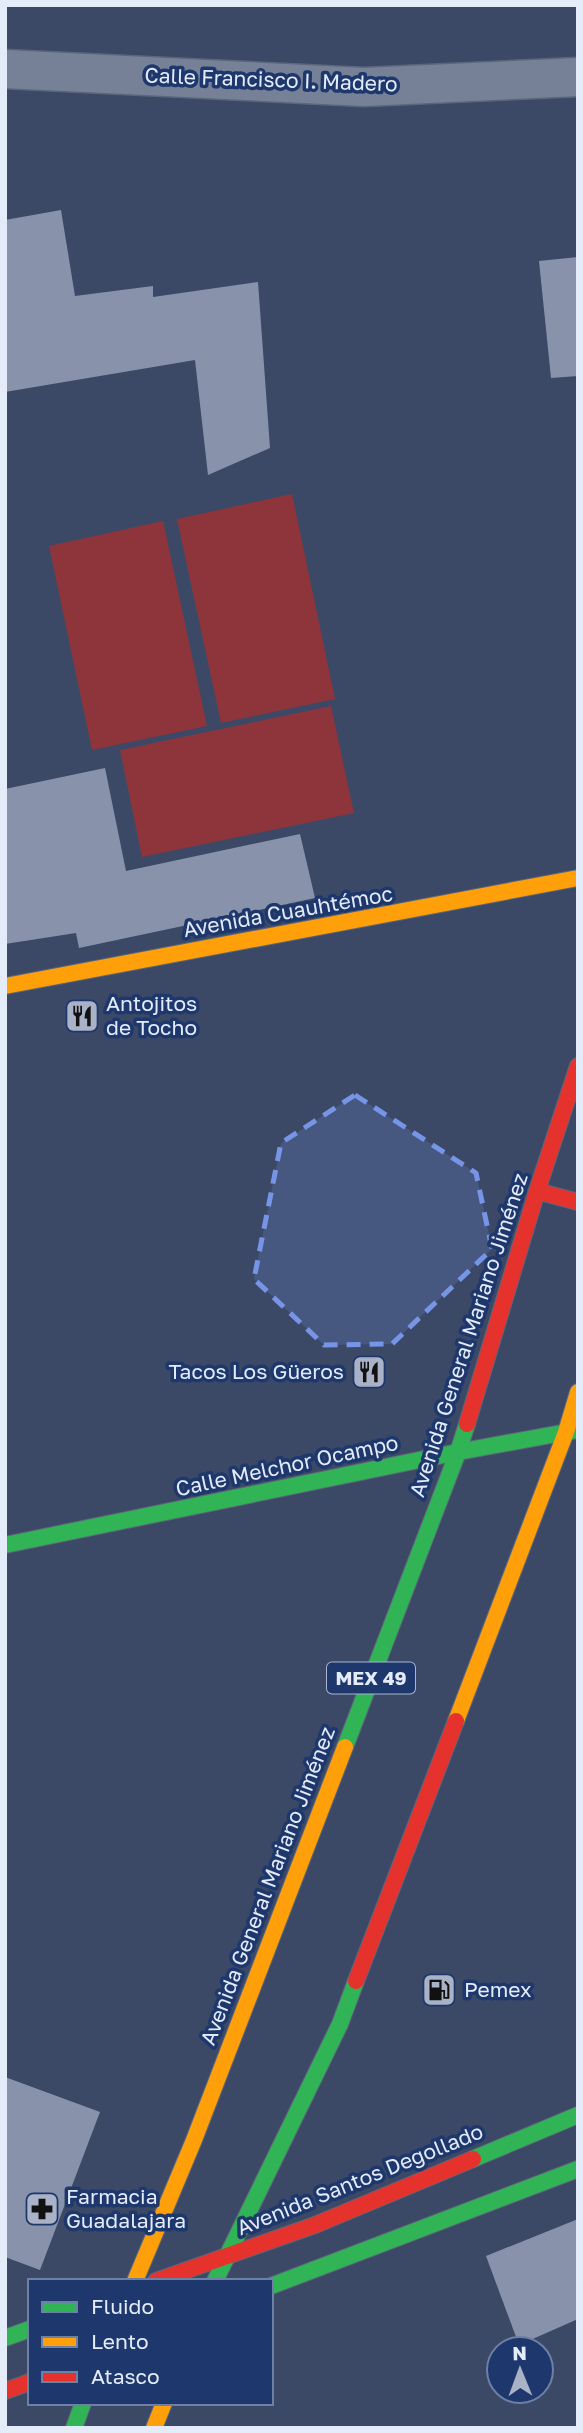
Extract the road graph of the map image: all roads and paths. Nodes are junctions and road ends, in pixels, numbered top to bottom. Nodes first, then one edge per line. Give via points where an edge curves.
1 (5, 69) edge
2 (578, 77) edge
3 (578, 878) edge
4 (5, 986) edge
5 (578, 1066) edge
6 (537, 1191) junction
7 (578, 1202) edge
8 (578, 1392) edge
9 (572, 1431) edge
10 (458, 1452) junction
11 (5, 1545) edge
12 (578, 2115) edge
13 (578, 2169) edge
14 (227, 2255) junction
15 (136, 2279) edge
16 (161, 2279) edge
17 (216, 2279) edge
18 (273, 2285) edge
19 (28, 2330) edge
20 (5, 2338) edge
21 (28, 2383) edge
22 (5, 2391) edge
23 (82, 2405) edge
24 (163, 2405) edge
25 (74, 2428) edge
26 (154, 2428) edge

1 - 2 street, Calle Francisco I. Madero via 364,87
3 - 4 main road, Avenida Cuauhtémoc
5 - 6 main road, Avenida General Mariano Jiménez / MEX 49
6 - 7 main road
6 - 10 main road, Avenida General Mariano Jiménez / MEX 49
8 - 9 main road
9 - 10 main road, Calle Melchor Ocampo
9 - 14 main road via 340,2024
10 - 11 main road, Calle Melchor Ocampo
10 - 15 main road, Avenida General Mariano Jiménez / MEX 49 via 194,2140
12 - 14 main road, Avenida Santos Degollado via 315,2225
13 - 18 main road
14 - 16 main road, Avenida Santos Degollado
14 - 17 main road
19 - 20 main road
21 - 22 main road
23 - 25 main road
24 - 26 main road

